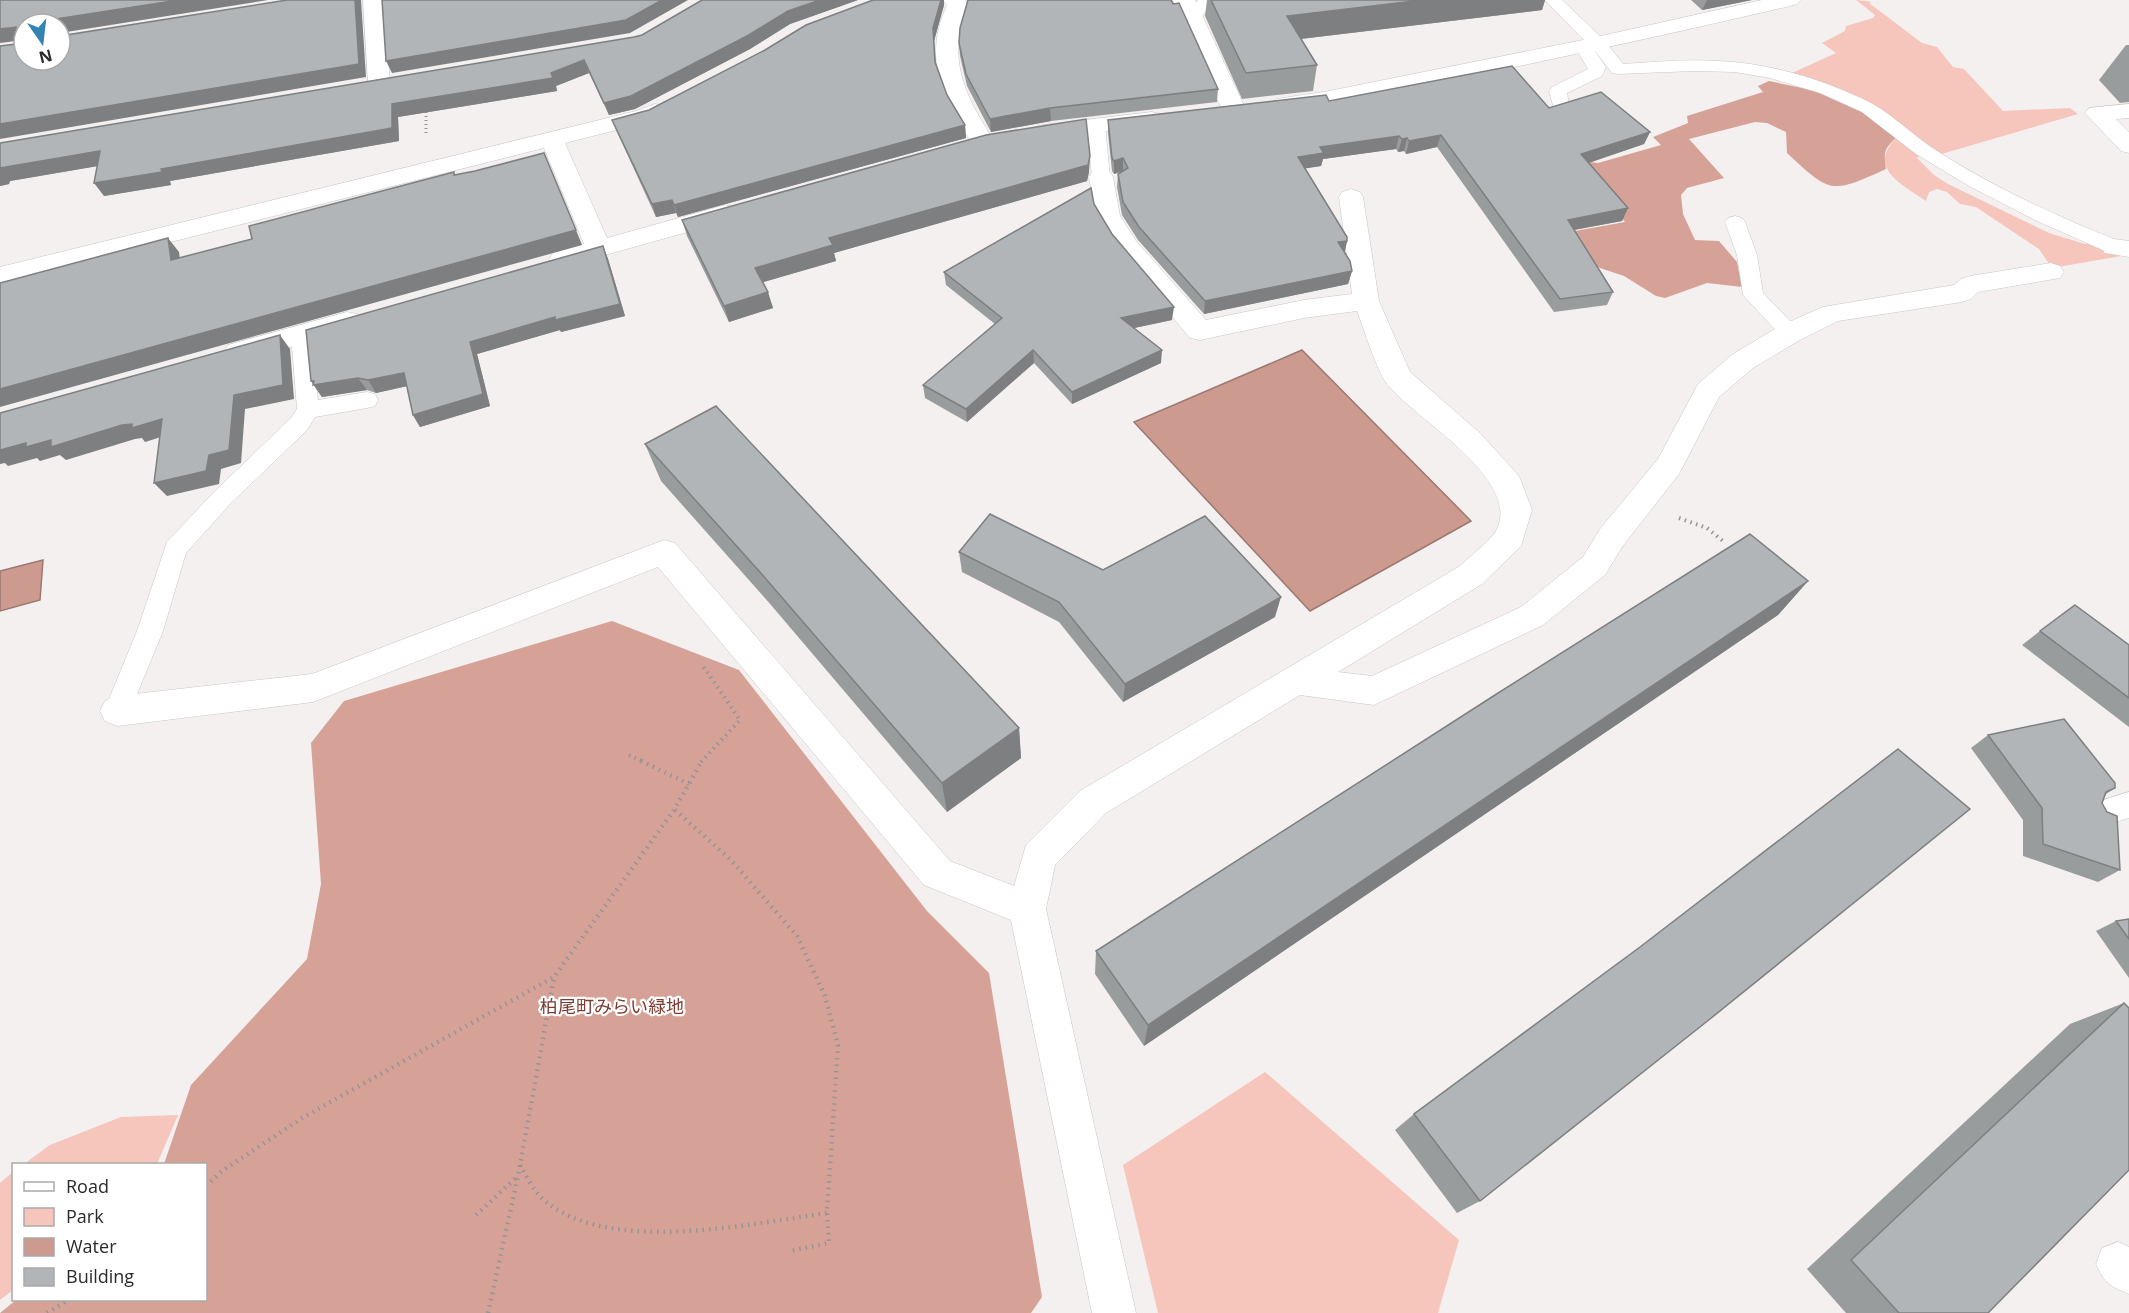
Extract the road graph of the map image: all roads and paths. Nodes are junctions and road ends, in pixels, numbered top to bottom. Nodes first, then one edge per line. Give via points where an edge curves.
1 (374, 0) edge
2 (1206, 0) edge
3 (1553, 0) edge
4 (1790, 0) edge
5 (963, 2) edge
6 (1188, 9) edge
7 (1591, 46) junction
8 (426, 75) joint
9 (379, 83) junction
10 (356, 87) edge
11 (676, 100) edge
12 (1560, 105) edge
13 (2129, 111) edge
14 (1176, 116) edge
15 (1096, 125) junction
16 (552, 139) junction
17 (426, 141) dead end
18 (2129, 147) edge
19 (1101, 177) joint
20 (1351, 197) dead end
21 (746, 207) edge
22 (1735, 222) dead end
23 (2122, 248) edge
24 (599, 249) junction
25 (544, 264) edge
26 (2051, 272) dead end
27 (0, 276) edge
28 (1366, 302) junction
29 (367, 315) edge
30 (1790, 333) junction
31 (301, 334) junction
32 (211, 359) edge
33 (367, 400) dead end
34 (308, 410) junction
35 (1677, 517) dead end
36 (1723, 541) dead end
37 (1297, 680) junction
38 (724, 696) dead end
39 (117, 711) joint
40 (629, 755) dead end
41 (689, 784) junction
42 (2129, 805) edge
43 (674, 810) junction
44 (2098, 814) edge
45 (1027, 909) junction
46 (554, 977) junction
47 (520, 1164) junction
48 (518, 1176) junction
49 (207, 1185) edge
50 (826, 1213) junction
51 (476, 1215) dead end
52 (790, 1251) dead end
53 (65, 1301) edge
54 (47, 1313) edge
55 (488, 1313) edge
56 (1114, 1313) edge

1 - 9 street
2 - 6 lane
3 - 7 lane
4 - 7 street
5 - 15 street via 946,42 950,73 959,100 992,141
6 - 7 street via 1241,109 1329,98
7 - 12 lane via 1596,72 1558,91
7 - 23 lane via 1618,69 1726,66 1838,94 1878,114 1950,167 2067,228
8 - 9 street
8 - 17 path
9 - 10 street
11 - 16 street via 644,116
13 - 18 street via 2097,113
14 - 15 street
15 - 19 lane
16 - 24 street
16 - 27 street
19 - 28 street via 1108,216 1126,246 1200,331 1304,309
20 - 28 street
21 - 24 street
22 - 30 lane via 1747,255 1753,295
24 - 25 street
26 - 30 street via 1970,285 1962,292 1920,301 1832,313
28 - 37 street via 1398,378 1470,441 1508,484 1517,510 1510,537 1471,575
29 - 31 street
30 - 37 street via 1743,361 1708,391 1669,466 1611,538 1594,566 1532,616 1374,691
31 - 32 street
31 - 34 lane
33 - 34 lane
34 - 39 lane via 299,424 175,549 150,631
35 - 36 path via 1707,528
37 - 45 street via 1093,802 1039,857
38 - 41 path via 740,720 703,759
39 - 45 street via 314,688 664,552 937,873
40 - 41 path
41 - 43 path
42 - 44 lane
43 - 46 path
43 - 50 path via 730,859 797,936 825,996 838,1045
45 - 56 street
46 - 47 path
46 - 49 path via 302,1118
47 - 48 path
47 - 50 path via 532,1188 550,1207 607,1229 689,1232
48 - 51 path
48 - 55 path
50 - 52 path via 829,1243
53 - 54 path

